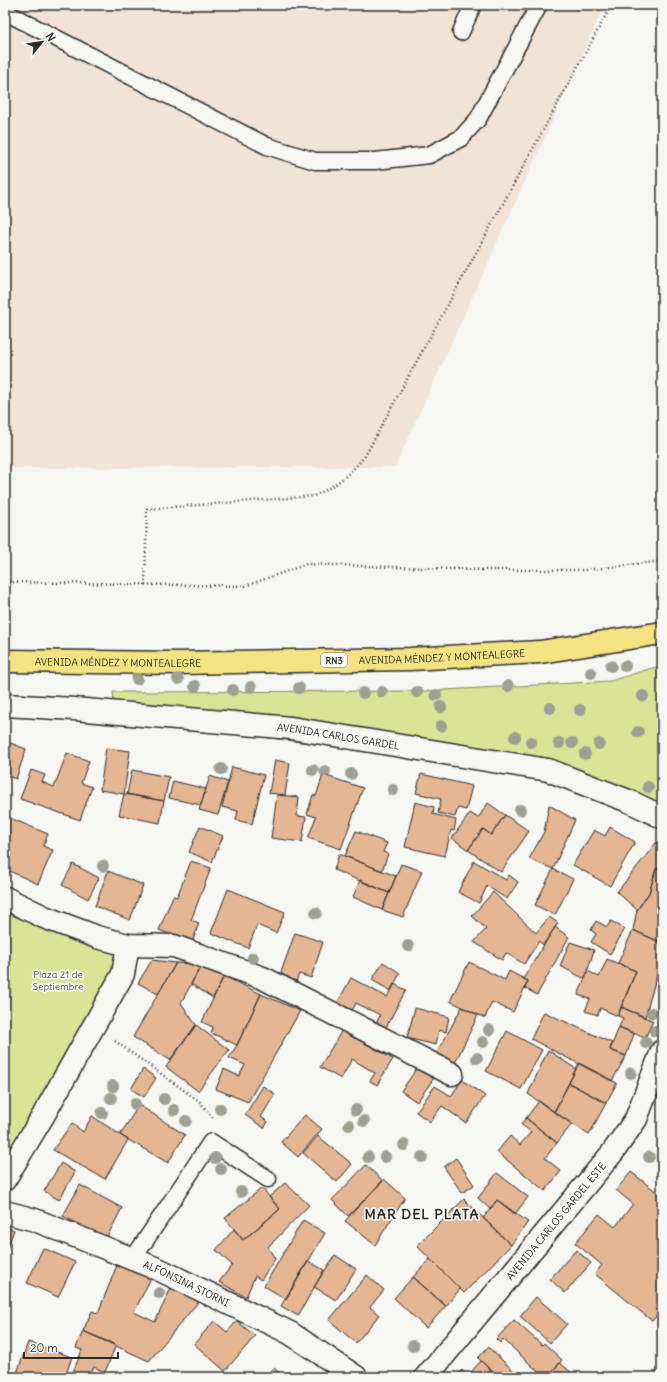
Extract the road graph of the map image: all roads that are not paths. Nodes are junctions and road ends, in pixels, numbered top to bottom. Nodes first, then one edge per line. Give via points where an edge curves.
1 (472, 5) edge
2 (539, 5) edge
3 (5, 12) edge
4 (461, 32) dead end
5 (662, 633) edge
6 (5, 661) edge
7 (5, 705) edge
8 (662, 817) edge
9 (5, 898) edge
10 (128, 945) junction
11 (662, 1051) edge
12 (452, 1074) dead end
13 (5, 1179) edge
14 (268, 1179) dead end
15 (5, 1212) edge
16 (133, 1259) junction
17 (356, 1377) edge
18 (426, 1377) edge

1 - 4 lane
2 - 3 lane via 478,119 461,138 429,155 375,161 315,161 267,146
5 - 6 highway, AVENIDA MÉNDEZ Y MONTEALEGRE / RN3 via 540,652 410,659 178,663
7 - 8 street, AVENIDA CARLOS GARDEL via 291,728 540,769 631,802
9 - 10 street via 44,917 97,937
10 - 12 street via 174,946 263,978
10 - 13 street via 123,974 44,1116
11 - 18 street, AVENIDA CARLOS GARDEL ESTE via 636,1119 613,1152
14 - 16 lane via 211,1142
15 - 16 street, ALFONSINA STORNI via 35,1220
16 - 17 street, ALFONSINA STORNI via 290,1334

